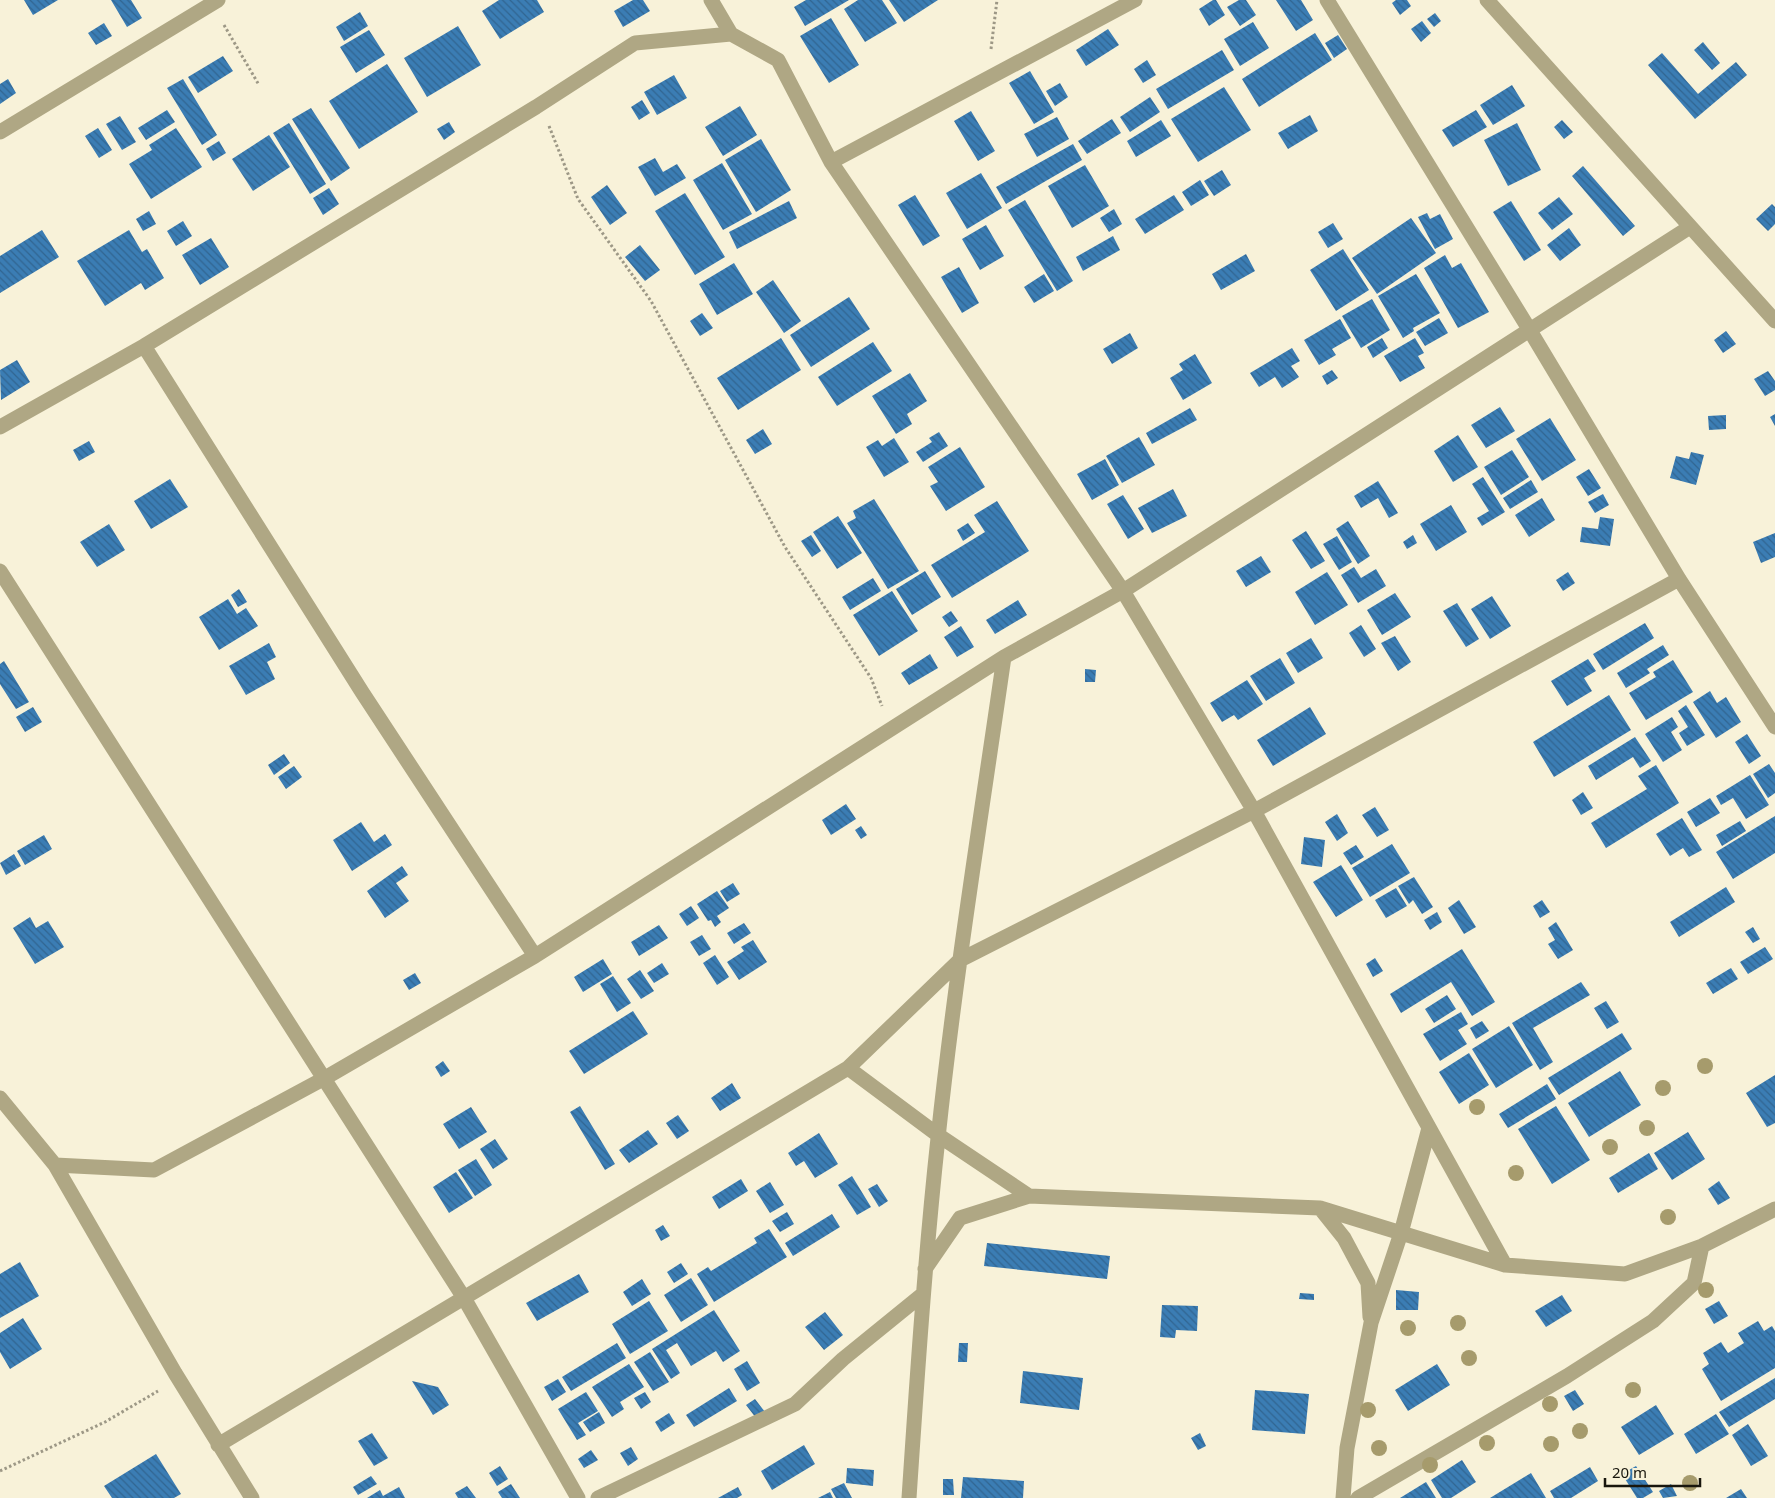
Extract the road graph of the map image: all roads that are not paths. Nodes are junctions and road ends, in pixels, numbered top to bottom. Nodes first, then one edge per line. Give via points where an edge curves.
1 (711, 0) edge
2 (1135, 0) edge
3 (1327, 0) edge
4 (1488, 0) edge
5 (215, 2) edge
6 (731, 34) junction
7 (0, 132) edge
8 (831, 162) junction
9 (1690, 227) junction
10 (1775, 322) edge
11 (1530, 329) junction
12 (144, 346) junction
13 (0, 427) edge
14 (0, 570) edge
15 (1679, 579) junction
16 (1123, 590) junction
17 (1004, 657) junction
18 (1775, 727) edge
19 (1254, 811) junction
20 (535, 956) junction
21 (960, 960) junction
22 (848, 1068) junction
23 (325, 1078) junction
24 (0, 1098) edge
25 (1429, 1128) junction
26 (938, 1135) junction
27 (54, 1165) junction
28 (1028, 1196) junction
29 (1320, 1208) junction
30 (1775, 1209) edge
31 (1401, 1233) junction
32 (1702, 1246) junction
33 (1505, 1265) junction
34 (925, 1270) junction
35 (923, 1294) junction
36 (464, 1298) junction
37 (1371, 1323) junction
38 (218, 1445) junction
39 (252, 1498) edge
40 (578, 1498) edge
41 (598, 1498) edge
42 (909, 1498) edge
43 (1344, 1498) edge
44 (1358, 1498) edge

1 - 6 street
2 - 8 street
3 - 11 street
4 - 9 street
5 - 7 street
6 - 8 street via 778,60
6 - 12 street via 635,43
8 - 16 street
9 - 10 street
9 - 11 street
11 - 15 street
11 - 16 street
12 - 13 street
12 - 20 street via 362,692
14 - 23 street
15 - 18 street
15 - 19 street
16 - 17 street
16 - 19 street
17 - 20 street
17 - 21 street
19 - 21 street
19 - 25 street
20 - 23 street
21 - 22 street
21 - 26 street
22 - 26 street
22 - 36 street
23 - 27 street via 154,1170
23 - 36 street
24 - 27 street
25 - 31 street
25 - 33 street
26 - 28 street
26 - 34 street
27 - 38 street
28 - 29 street
28 - 34 street via 960,1218
29 - 31 street
29 - 37 street via 1344,1238 1368,1283
30 - 32 street
31 - 33 street
31 - 37 street
32 - 33 street via 1625,1274
32 - 44 street via 1694,1283 1654,1321 1559,1381
34 - 35 street
35 - 41 street via 843,1359 795,1404
35 - 42 street
36 - 38 street
36 - 40 street
37 - 43 street via 1348,1448
38 - 39 street

